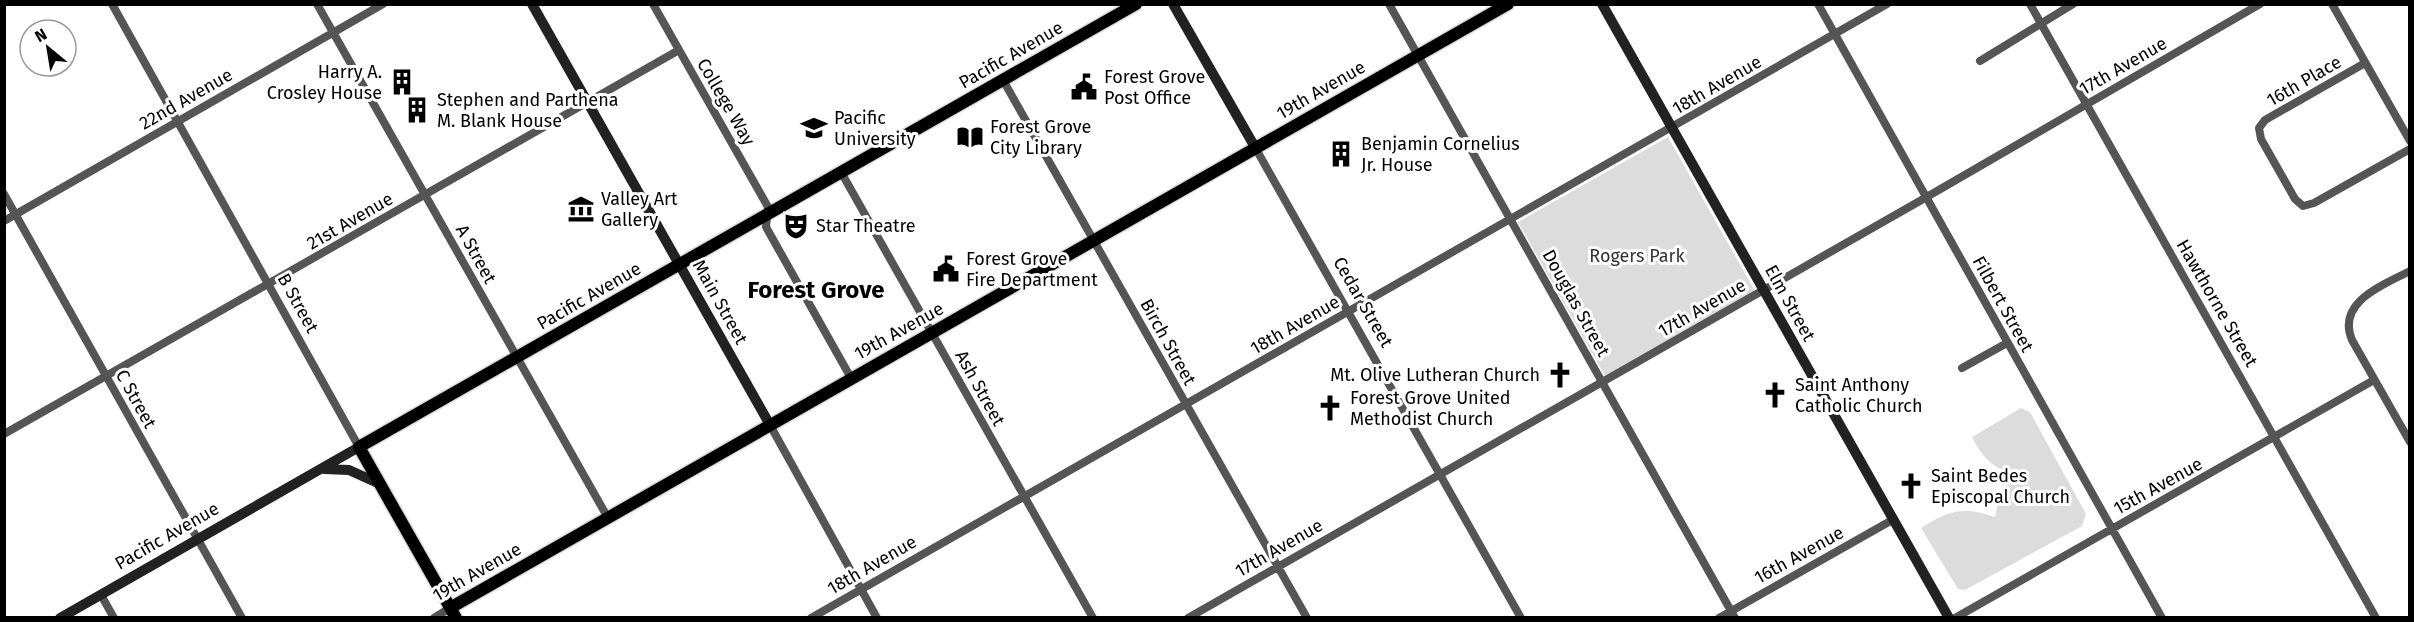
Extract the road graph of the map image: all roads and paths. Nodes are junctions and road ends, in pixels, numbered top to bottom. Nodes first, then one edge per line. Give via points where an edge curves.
1 (112, 4) edge
2 (317, 4) edge
3 (383, 4) edge
4 (532, 4) edge
5 (653, 4) edge
6 (1136, 4) edge
7 (1173, 4) edge
8 (1389, 4) edge
9 (1508, 4) edge
10 (1602, 4) edge
11 (1818, 4) edge
12 (1887, 4) edge
13 (2030, 4) edge
14 (2073, 4) edge
15 (2260, 4) edge
16 (2332, 4) edge
17 (2040, 23) junction
18 (334, 33) junction
19 (1835, 34) junction
20 (679, 50) junction
21 (1418, 56) junction
22 (1980, 61) dead end
23 (2365, 63) junction
24 (1003, 81) junction
25 (588, 102) junction
26 (2087, 105) junction
27 (177, 122) junction
28 (1672, 127) junction
29 (2409, 141) edge
30 (1256, 149) junction
31 (2409, 149) edge
32 (841, 172) junction
33 (4, 194) edge
34 (426, 195) junction
35 (1927, 197) junction
36 (16, 215) junction
37 (768, 215) junction
38 (1511, 219) junction
39 (4, 221) edge
40 (1094, 241) junction
41 (680, 265) junction
42 (2409, 271) edge
43 (268, 285) junction
44 (1764, 290) junction
45 (1349, 311) junction
46 (932, 333) junction
47 (2007, 343) junction
48 (517, 358) junction
49 (1962, 368) dead end
50 (106, 377) junction
51 (851, 378) junction
52 (2374, 380) junction
53 (1603, 381) junction
54 (1186, 404) junction
55 (770, 425) junction
56 (4, 434) edge
57 (2276, 437) junction
58 (2409, 442) edge
59 (359, 447) junction
60 (321, 469) junction
61 (1441, 474) junction
62 (380, 484) junction
63 (1024, 496) junction
64 (608, 518) junction
65 (1894, 519) junction
66 (2111, 529) junction
67 (197, 539) junction
68 (1277, 566) junction
69 (861, 589) junction
70 (101, 595) junction
71 (453, 613) edge
72 (1733, 614) edge
73 (60, 618) edge
74 (114, 618) edge
75 (242, 618) edge
76 (434, 618) edge
77 (811, 618) edge
78 (877, 618) edge
79 (1092, 618) edge
80 (1188, 618) edge
81 (1306, 618) edge
82 (1521, 618) edge
83 (1719, 618) edge
84 (1949, 618) edge
85 (1955, 618) edge
86 (2162, 618) edge
87 (2376, 618) edge

1 - 27 street, B Street
2 - 18 street, A Street
3 - 18 street, 22nd Avenue
4 - 25 street, Main Street
5 - 20 street, College Way
6 - 24 main road, Pacific Avenue
7 - 30 street, Cedar Street
8 - 21 street, Douglas Street
9 - 21 main road, 19th Avenue
10 - 28 street, Elm Street
11 - 19 street, Filbert Street
12 - 19 street, 18th Avenue
13 - 17 street, Hawthorne Street
14 - 17 street
15 - 26 street, 17th Avenue
16 - 23 street
17 - 22 street
17 - 26 street, Hawthorne Street
18 - 27 street, 22nd Avenue
18 - 34 street, A Street
19 - 28 street, 18th Avenue
19 - 35 street, Filbert Street
20 - 25 street, 21st Avenue
20 - 37 street, College Way via 768,207
21 - 30 main road, 19th Avenue
21 - 38 street, Douglas Street
23 - 29 street
23 - 31 street, 16th Place via 2265,120 2259,128 2261,139 2295,200 2303,206 2314,204
24 - 32 main road, Pacific Avenue
24 - 40 street, Birch Street
25 - 34 street, 21st Avenue
25 - 41 street, Main Street
26 - 35 street, 17th Avenue
26 - 57 street, Hawthorne Street
27 - 36 street, 22nd Avenue
27 - 43 street, B Street
28 - 38 street, 18th Avenue
28 - 44 street, Elm Street
30 - 40 main road, 19th Avenue
30 - 45 street, Cedar Street
32 - 37 main road, Pacific Avenue
32 - 46 street, Ash Street
33 - 36 street, C Street
34 - 43 street, 21st Avenue
34 - 48 street, A Street
35 - 44 street, 17th Avenue
35 - 47 street, Filbert Street
36 - 39 street, 22nd Avenue
36 - 50 street, C Street
37 - 41 main road, Pacific Avenue
37 - 51 street, College Way via 766,227
38 - 45 street, 18th Avenue
38 - 53 street, Douglas Street
40 - 46 main road, 19th Avenue
40 - 54 street, Birch Street
41 - 48 main road, Pacific Avenue
41 - 55 street, Main Street
42 - 52 street via 2368,294 2350,315 2349,333
43 - 50 street, 21st Avenue
43 - 59 street, B Street
44 - 53 street, 17th Avenue
44 - 65 street, Elm Street
45 - 54 street, 18th Avenue
45 - 61 street, Cedar Street
46 - 51 main road, 19th Avenue
46 - 63 street, Ash Street
47 - 49 street
47 - 66 street, Filbert Street
48 - 59 main road, Pacific Avenue
48 - 64 street, A Street
50 - 56 street, 21st Avenue
50 - 67 street, C Street
51 - 55 main road, 19th Avenue
52 - 57 street, 15th Avenue
52 - 58 street
53 - 61 street, 17th Avenue
53 - 72 street, Douglas Street
54 - 63 street, 18th Avenue
54 - 68 street, Birch Street
55 - 64 main road, 19th Avenue
55 - 69 street, Main Street
57 - 66 street, 15th Avenue
57 - 87 street, Hawthorne Street
59 - 60 street, Pacific Avenue
59 - 62 main road, B Street
60 - 62 street via 349,470
60 - 67 street, Pacific Avenue
61 - 68 street, 17th Avenue
61 - 82 street, Cedar Street
62 - 71 main road, B Street
63 - 69 street, 18th Avenue
63 - 79 street, Ash Street
64 - 71 main road, 19th Avenue
65 - 72 street, 16th Avenue
65 - 84 street, Elm Street
66 - 85 street, 15th Avenue
66 - 86 street, Filbert Street
67 - 70 street, Pacific Avenue
67 - 75 street, C Street
68 - 80 street, 17th Avenue
68 - 81 street, Birch Street
69 - 77 street, 18th Avenue
69 - 78 street, Main Street
70 - 73 street, Pacific Avenue
70 - 74 street
71 - 76 street, 19th Avenue
72 - 83 street, 16th Avenue

